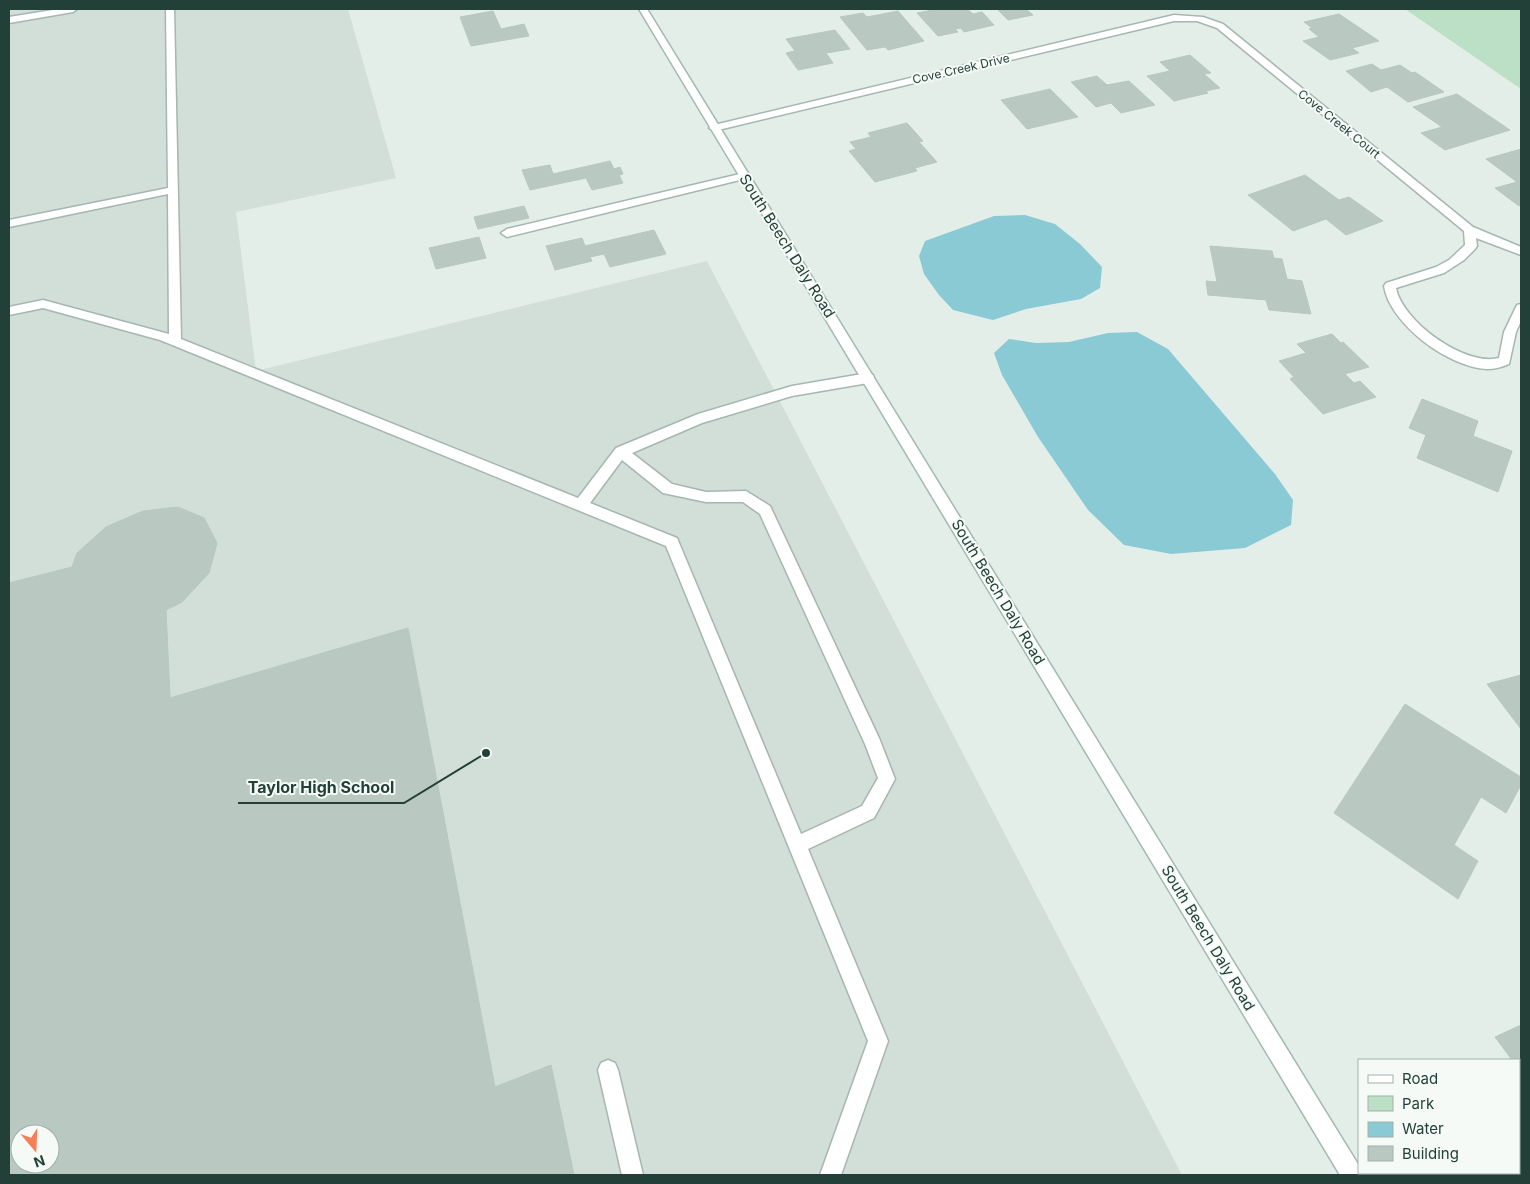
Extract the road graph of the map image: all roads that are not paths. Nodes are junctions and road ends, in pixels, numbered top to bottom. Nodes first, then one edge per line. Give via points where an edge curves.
1 (73, 9) edge
2 (170, 9) edge
3 (643, 9) edge
4 (9, 20) edge
5 (1208, 20) joint
6 (714, 128) junction
7 (744, 176) junction
8 (173, 190) junction
9 (9, 224) edge
10 (1469, 230) junction
11 (507, 233) dead end
12 (1521, 251) edge
13 (1521, 308) edge
14 (9, 311) edge
15 (175, 341) junction
16 (868, 378) junction
17 (621, 452) junction
18 (581, 505) junction
19 (797, 845) junction
20 (608, 1070) dead end
21 (633, 1175) edge
22 (831, 1175) edge
23 (1352, 1175) edge

1 - 4 street
2 - 8 street
3 - 6 street, South Beech Daly Road
5 - 6 street, Cove Creek Drive via 1174,18
5 - 10 street, Cove Creek Court via 1220,26
6 - 7 street, South Beech Daly Road
7 - 11 street
7 - 16 street, South Beech Daly Road
8 - 9 street
8 - 15 street
10 - 12 street, Cove Creek Court
10 - 13 street via 1471,246 1461,258 1444,269 1390,286 1393,303 1430,339 1471,361 1484,364 1505,361 1510,332
14 - 15 street via 43,304
15 - 18 street
16 - 17 street via 792,391 698,419
16 - 23 street, South Beech Daly Road
17 - 18 street
17 - 19 street via 668,490 706,497 746,496 765,510 872,743 887,779 868,812
18 - 19 street via 672,542
19 - 22 street via 878,1041
20 - 21 street

